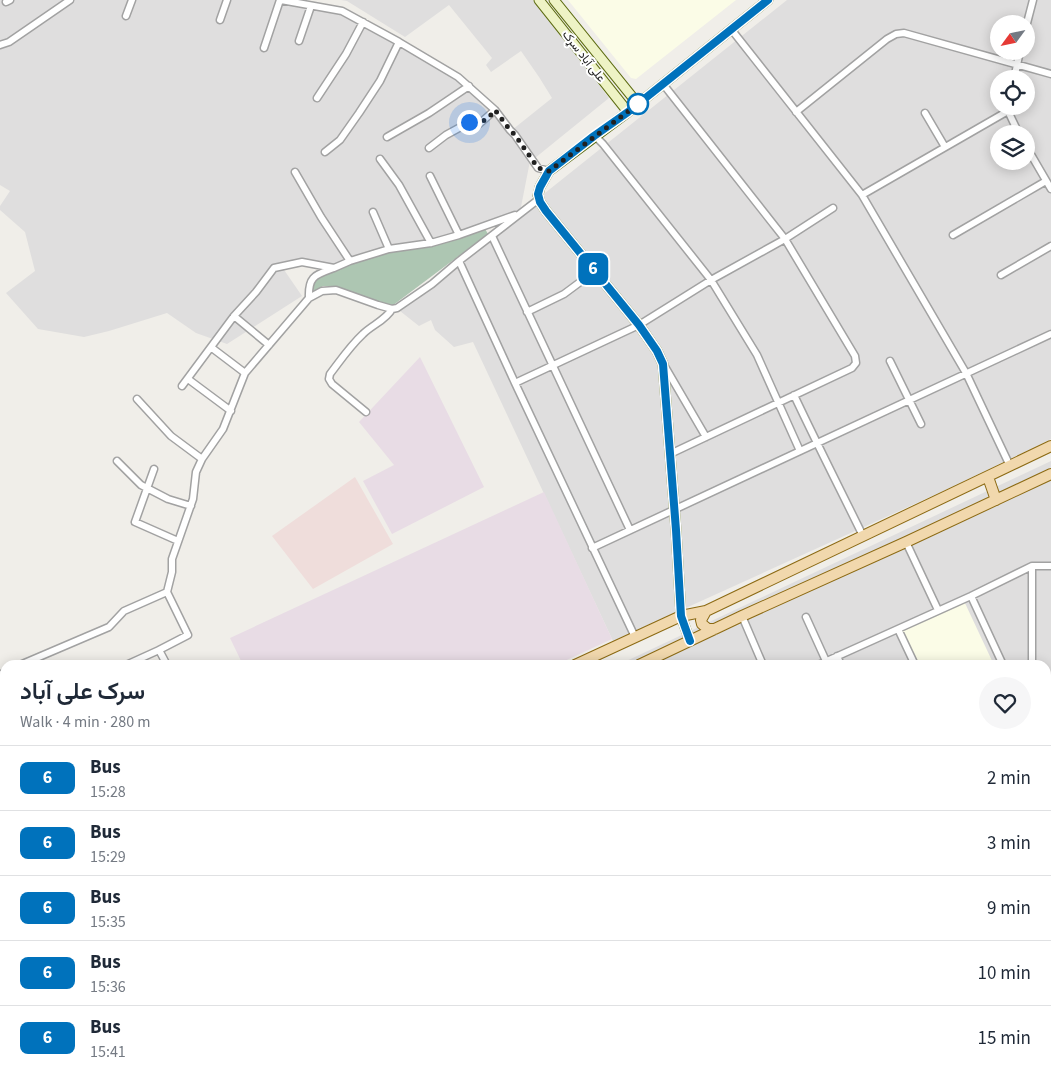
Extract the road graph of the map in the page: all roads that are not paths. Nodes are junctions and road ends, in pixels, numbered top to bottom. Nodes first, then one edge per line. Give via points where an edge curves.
1 (70, 0) edge
2 (132, 0) edge
3 (228, 0) edge
4 (281, 0) edge
5 (539, 0) edge
6 (554, 0) edge
7 (768, 0) edge
8 (1033, 0) edge
9 (311, 6) junction
10 (1029, 15) edge
11 (126, 16) dead end
12 (220, 20) dead end
13 (363, 22) junction
14 (731, 29) junction
15 (299, 40) dead end
16 (399, 42) junction
17 (0, 45) edge
18 (264, 48) dead end
19 (1018, 60) edge
20 (1017, 66) junction
21 (1016, 70) edge
22 (1051, 74) edge
23 (663, 84) junction
24 (469, 86) junction
25 (316, 98) dead end
26 (638, 104) junction
27 (495, 110) junction
28 (628, 112) junction
29 (796, 112) junction
30 (925, 113) dead end
31 (998, 115) edge
32 (594, 136) junction
33 (388, 138) dead end
34 (945, 147) junction
35 (429, 148) dead end
36 (325, 152) dead end
37 (380, 159) dead end
38 (1035, 162) edge
39 (549, 171) junction
40 (295, 172) dead end
41 (430, 176) dead end
42 (1046, 182) junction
43 (1051, 189) edge
44 (862, 196) junction
45 (538, 199) junction
46 (833, 208) dead end
47 (373, 212) dead end
48 (521, 213) junction
49 (459, 235) junction
50 (953, 235) dead end
51 (492, 236) junction
52 (785, 239) junction
53 (431, 243) junction
54 (1051, 246) edge
55 (389, 249) junction
56 (350, 261) junction
57 (458, 261) junction
58 (334, 268) junction
59 (595, 272) junction
60 (1001, 275) dead end
61 (712, 280) junction
62 (309, 298) junction
63 (391, 312) junction
64 (527, 312) junction
65 (234, 316) junction
66 (639, 325) junction
67 (1051, 334) edge
68 (270, 345) junction
69 (212, 348) junction
70 (890, 360) dead end
71 (663, 364) junction
72 (554, 365) junction
73 (246, 373) junction
74 (966, 373) junction
75 (188, 378) junction
76 (515, 383) junction
77 (182, 386) dead end
78 (794, 395) junction
79 (137, 399) dead end
80 (910, 400) junction
81 (778, 403) junction
82 (231, 411) junction
83 (366, 412) dead end
84 (922, 424) dead end
85 (706, 437) junction
86 (816, 443) junction
87 (1051, 446) edge
88 (800, 451) junction
89 (670, 454) junction
90 (202, 459) junction
91 (117, 461) dead end
92 (1010, 466) junction
93 (154, 469) dead end
94 (1051, 474) edge
95 (988, 477) junction
96 (148, 488) junction
97 (996, 500) junction
98 (191, 506) junction
99 (674, 509) junction
100 (630, 530) junction
101 (863, 536) junction
102 (178, 541) junction
103 (906, 542) junction
104 (592, 548) junction
105 (1032, 566) junction
106 (1051, 566) edge
107 (167, 592) junction
108 (971, 596) junction
109 (938, 610) junction
110 (706, 611) junction
111 (681, 616) junction
112 (742, 616) junction
113 (806, 617) dead end
114 (715, 629) junction
115 (898, 629) junction
116 (635, 637) junction
117 (690, 641) junction
118 (159, 650) junction
119 (837, 656) junction
120 (32, 660) edge
121 (137, 660) edge
122 (164, 660) edge
123 (586, 660) edge
124 (650, 660) edge
125 (761, 660) edge
126 (825, 660) edge
127 (830, 660) edge
128 (839, 660) edge
129 (913, 660) edge
130 (1001, 660) edge
131 (1032, 660) edge

1 - 17 street
2 - 11 street
3 - 12 street
4 - 9 street
4 - 18 street
5 - 28 street, علی آباد سړک
6 - 26 street
7 - 14 street
8 - 10 street
9 - 13 street via 342,11
9 - 15 street
13 - 16 street
13 - 25 street
14 - 23 street
14 - 29 street
16 - 24 street
16 - 36 street via 380,81 359,113 340,140
19 - 20 street
20 - 21 street
20 - 22 street
20 - 29 street via 904,33 896,34
23 - 26 street
23 - 52 street
24 - 27 street
24 - 33 street
26 - 28 street
27 - 35 street via 478,125 468,123
27 - 39 street via 538,168
28 - 32 street
29 - 44 street
30 - 34 street
31 - 34 street
32 - 39 street
32 - 61 street
34 - 44 street
37 - 53 street via 399,185
38 - 42 street
39 - 45 street via 540,187
40 - 56 street
41 - 49 street
42 - 43 street
42 - 50 street
44 - 74 street
45 - 48 street
45 - 59 street
46 - 52 street
47 - 55 street
48 - 49 street
48 - 51 street
49 - 53 street
51 - 57 street
51 - 64 street
52 - 61 street
52 - 78 street via 855,356 856,363 852,368
53 - 55 street
54 - 60 street
55 - 56 street
56 - 58 street
57 - 63 street via 432,284
57 - 76 street
58 - 62 street via 311,280
58 - 65 street via 302,262 274,268
59 - 64 street via 564,294
59 - 66 street
61 - 66 street
61 - 81 street via 758,355
62 - 63 street via 322,291 336,290
62 - 68 street
63 - 83 street via 362,335 330,374 332,384
64 - 72 street
65 - 68 street
65 - 69 street
66 - 71 street
66 - 72 street
67 - 74 street
68 - 73 street
69 - 73 street
69 - 75 street
70 - 80 street
71 - 85 street
71 - 89 street
72 - 76 street
72 - 100 street
73 - 82 street
74 - 80 street
74 - 92 street
75 - 77 street
75 - 82 street
76 - 104 street
78 - 81 street
78 - 86 street
79 - 90 street via 171,436
80 - 84 street
80 - 86 street
81 - 85 street
81 - 88 street
82 - 90 street via 224,429
85 - 89 street
86 - 88 street
86 - 101 street
87 - 92 main road
88 - 99 street
89 - 99 street
90 - 98 street via 196,472
91 - 96 street
92 - 95 main road
93 - 96 street
94 - 97 main road
95 - 97 main road
95 - 101 main road
96 - 98 street
96 - 102 street via 135,522
97 - 103 main road
98 - 102 street
99 - 100 street
99 - 111 street
100 - 104 street
101 - 110 main road
102 - 107 street
103 - 109 street
103 - 112 main road
104 - 116 street
105 - 106 street
105 - 108 street
105 - 131 street
107 - 118 street via 188,635
107 - 120 street via 124,611 109,627
108 - 109 street
108 - 130 street
109 - 115 street
110 - 111 main road
110 - 114 main road via 702,624 708,629
111 - 116 main road
111 - 117 street
112 - 114 main road
112 - 125 street
113 - 126 street
114 - 117 main road
115 - 119 street
115 - 129 street
116 - 123 main road
117 - 124 main road
118 - 121 street
118 - 122 street
119 - 127 street
119 - 128 street

